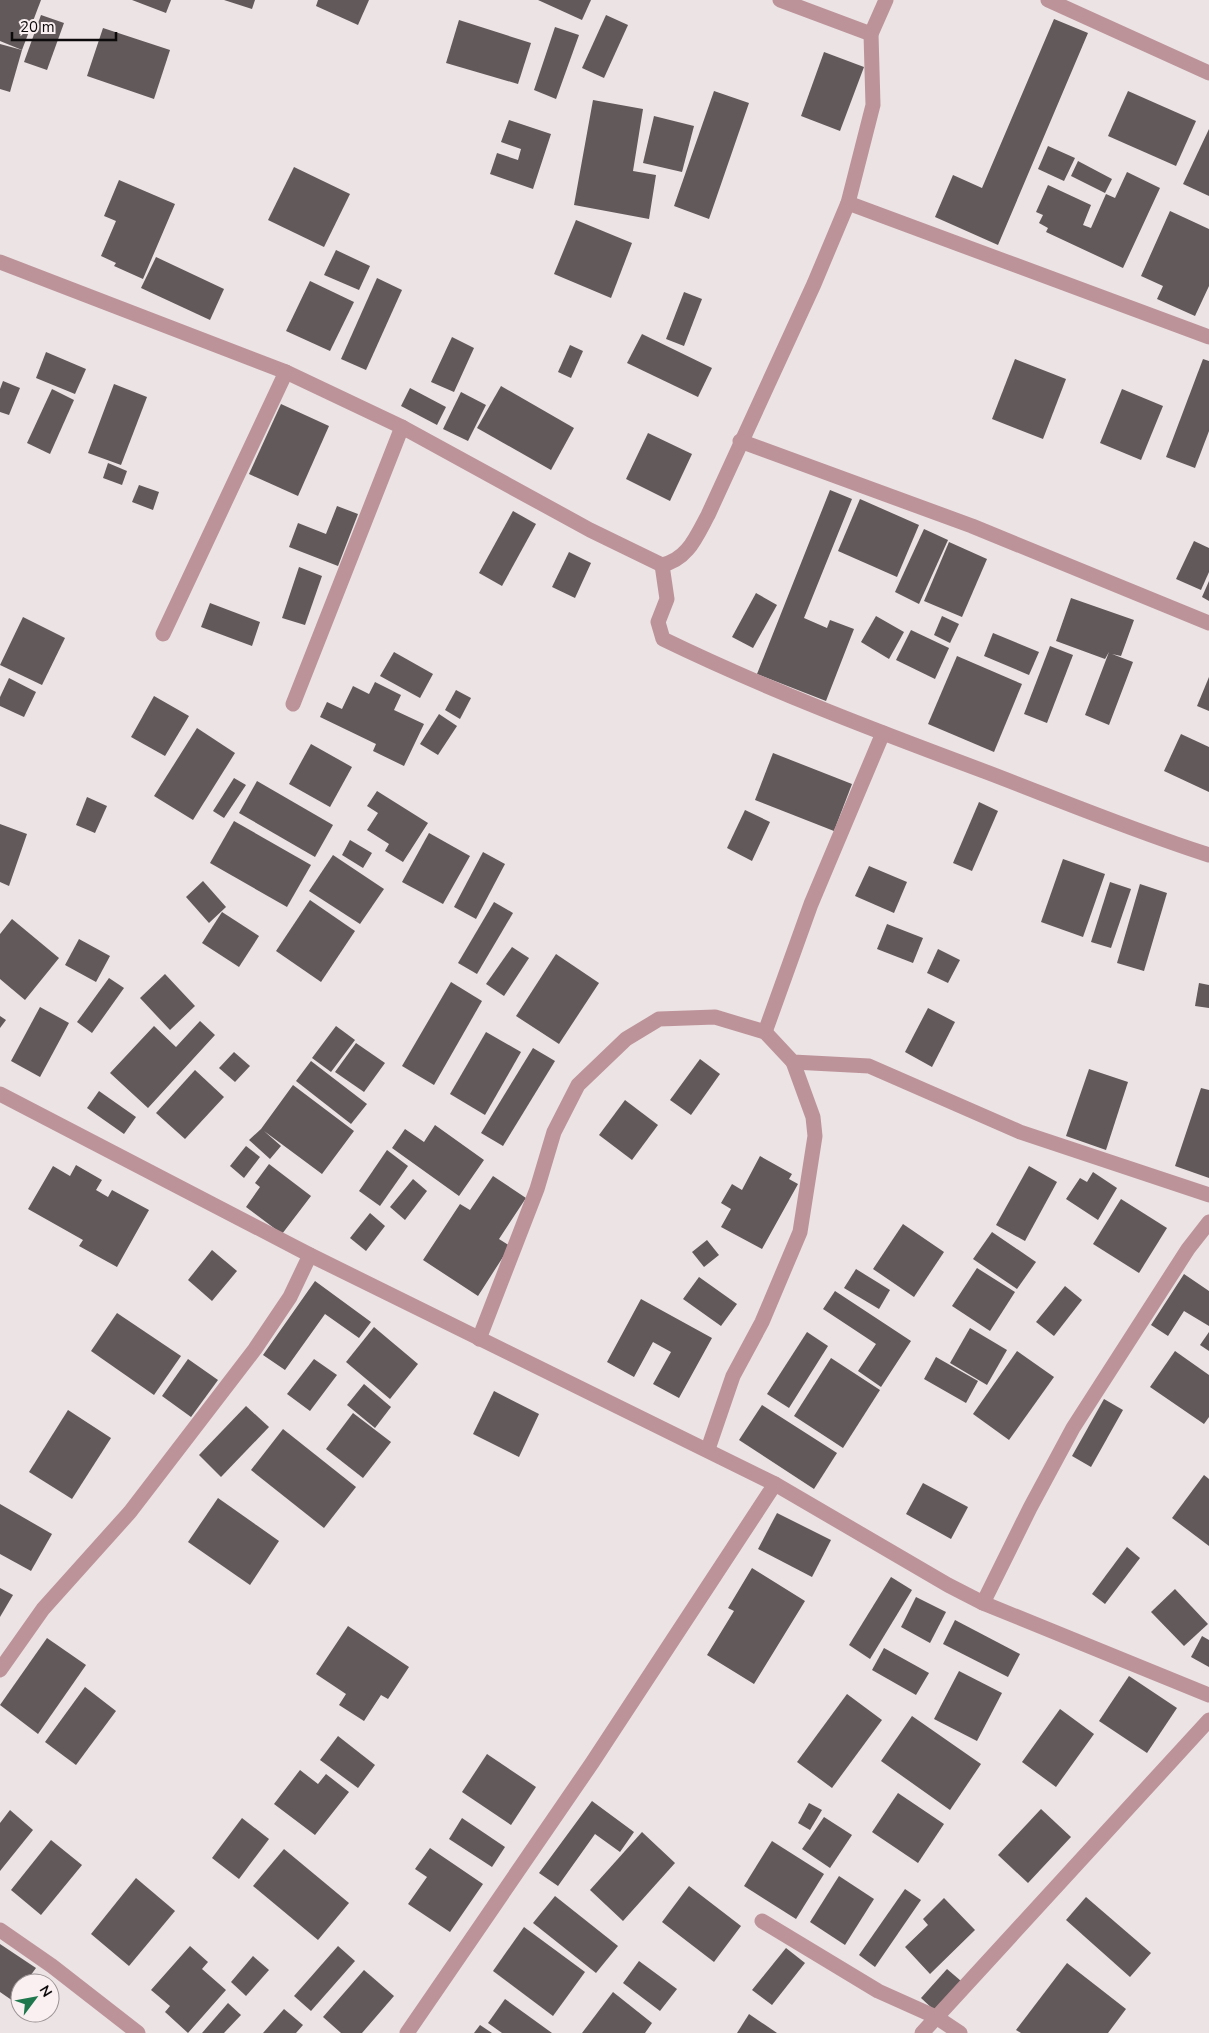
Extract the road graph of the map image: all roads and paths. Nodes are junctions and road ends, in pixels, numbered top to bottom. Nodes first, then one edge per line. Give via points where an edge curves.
1 (780, 0) edge
2 (886, 0) edge
3 (1048, 0) edge
4 (871, 34) junction
5 (1209, 73) edge
6 (848, 203) junction
7 (0, 262) edge
8 (1209, 337) edge
9 (286, 372) junction
10 (402, 426) junction
11 (740, 441) junction
12 (662, 565) junction
13 (1209, 623) edge
14 (163, 634) dead end
15 (293, 704) dead end
16 (883, 733) junction
17 (1209, 855) edge
18 (766, 1032) junction
19 (793, 1062) junction
20 (0, 1094) edge
21 (1209, 1195) edge
22 (1209, 1222) edge
23 (310, 1255) junction
24 (479, 1339) junction
25 (708, 1450) junction
26 (775, 1484) junction
27 (983, 1603) junction
28 (0, 1670) edge
29 (1209, 1695) edge
30 (1209, 1720) edge
31 (762, 1920) dead end
32 (0, 1930) edge
33 (936, 2017) junction
34 (138, 2033) edge
35 (407, 2033) edge
36 (922, 2033) edge
37 (960, 2033) edge

1 - 4 street
2 - 4 street
3 - 5 street
4 - 6 street via 873,106
6 - 8 street
6 - 11 street via 814,284
7 - 9 street
9 - 10 street
9 - 14 street
10 - 12 street via 590,530
10 - 15 street
11 - 12 street via 693,544 682,557
11 - 13 street via 972,526
12 - 16 street via 667,598 658,622 663,639 723,668
16 - 17 street via 1145,834
16 - 18 street via 810,904
18 - 19 street
18 - 24 street via 715,1017 659,1019 626,1038 578,1085 554,1132 537,1189
19 - 21 street via 869,1066 1020,1132
19 - 25 street via 813,1117 815,1136 800,1232 762,1322 733,1376
20 - 23 street
22 - 27 street via 1188,1249 1073,1428
23 - 24 street
23 - 28 street via 290,1297 255,1349 130,1512 44,1610
24 - 25 street
25 - 26 street
26 - 27 street
26 - 35 street via 592,1764
27 - 29 street
30 - 33 street
31 - 33 street via 878,1991
32 - 34 street
33 - 36 street
33 - 37 street

